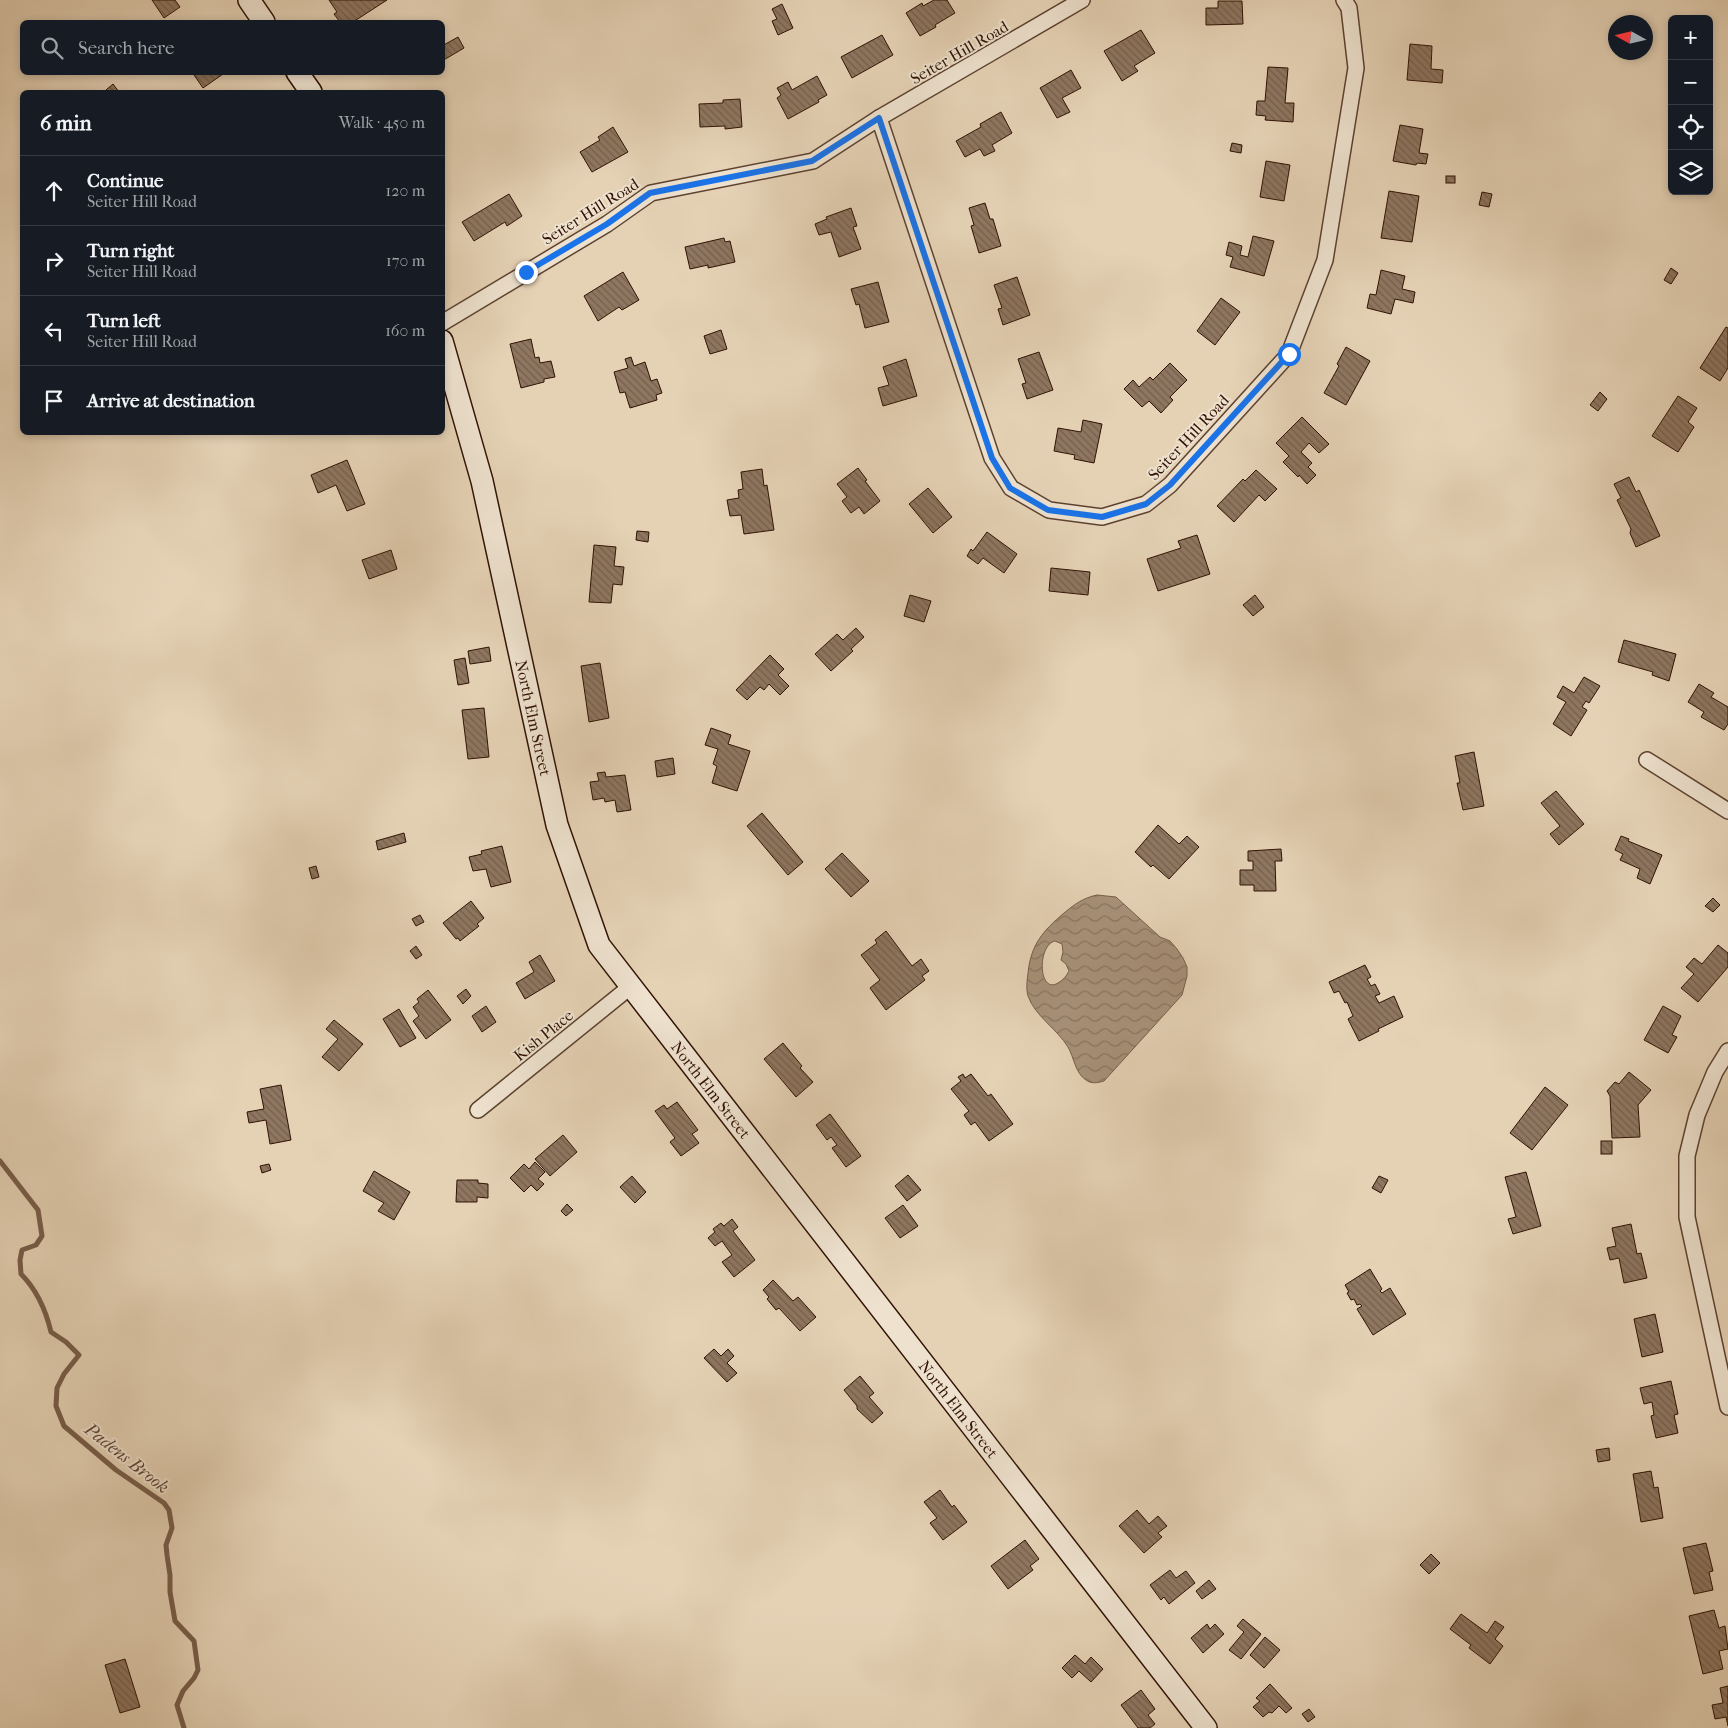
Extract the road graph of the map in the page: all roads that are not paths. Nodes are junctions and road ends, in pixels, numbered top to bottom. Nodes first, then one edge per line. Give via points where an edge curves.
1 (249, 0) edge
2 (1082, 0) edge
3 (1344, 0) edge
4 (263, 20) edge
5 (299, 75) edge
6 (310, 90) edge
7 (879, 118) junction
8 (445, 321) edge
9 (445, 352) edge
10 (1647, 760) dead end
11 (1728, 811) edge
12 (630, 986) junction
13 (1728, 1051) edge
14 (478, 1110) dead end
15 (1728, 1407) edge
16 (1206, 1728) edge

1 - 4 main road
2 - 7 street, Seiter Hill Road
3 - 7 street, Seiter Hill Road via 1349,8 1356,68 1325,260 1289,354 1170,485 1146,504 1102,517 1048,510 1010,488 992,458
5 - 6 main road
7 - 8 street, Seiter Hill Road via 812,161 650,193 607,224
9 - 12 main road, North Elm Street via 482,481 557,825 599,945
10 - 11 street
12 - 14 street, Kish Place
12 - 16 main road, North Elm Street
13 - 15 street via 1715,1072 1697,1115 1687,1156 1687,1217

